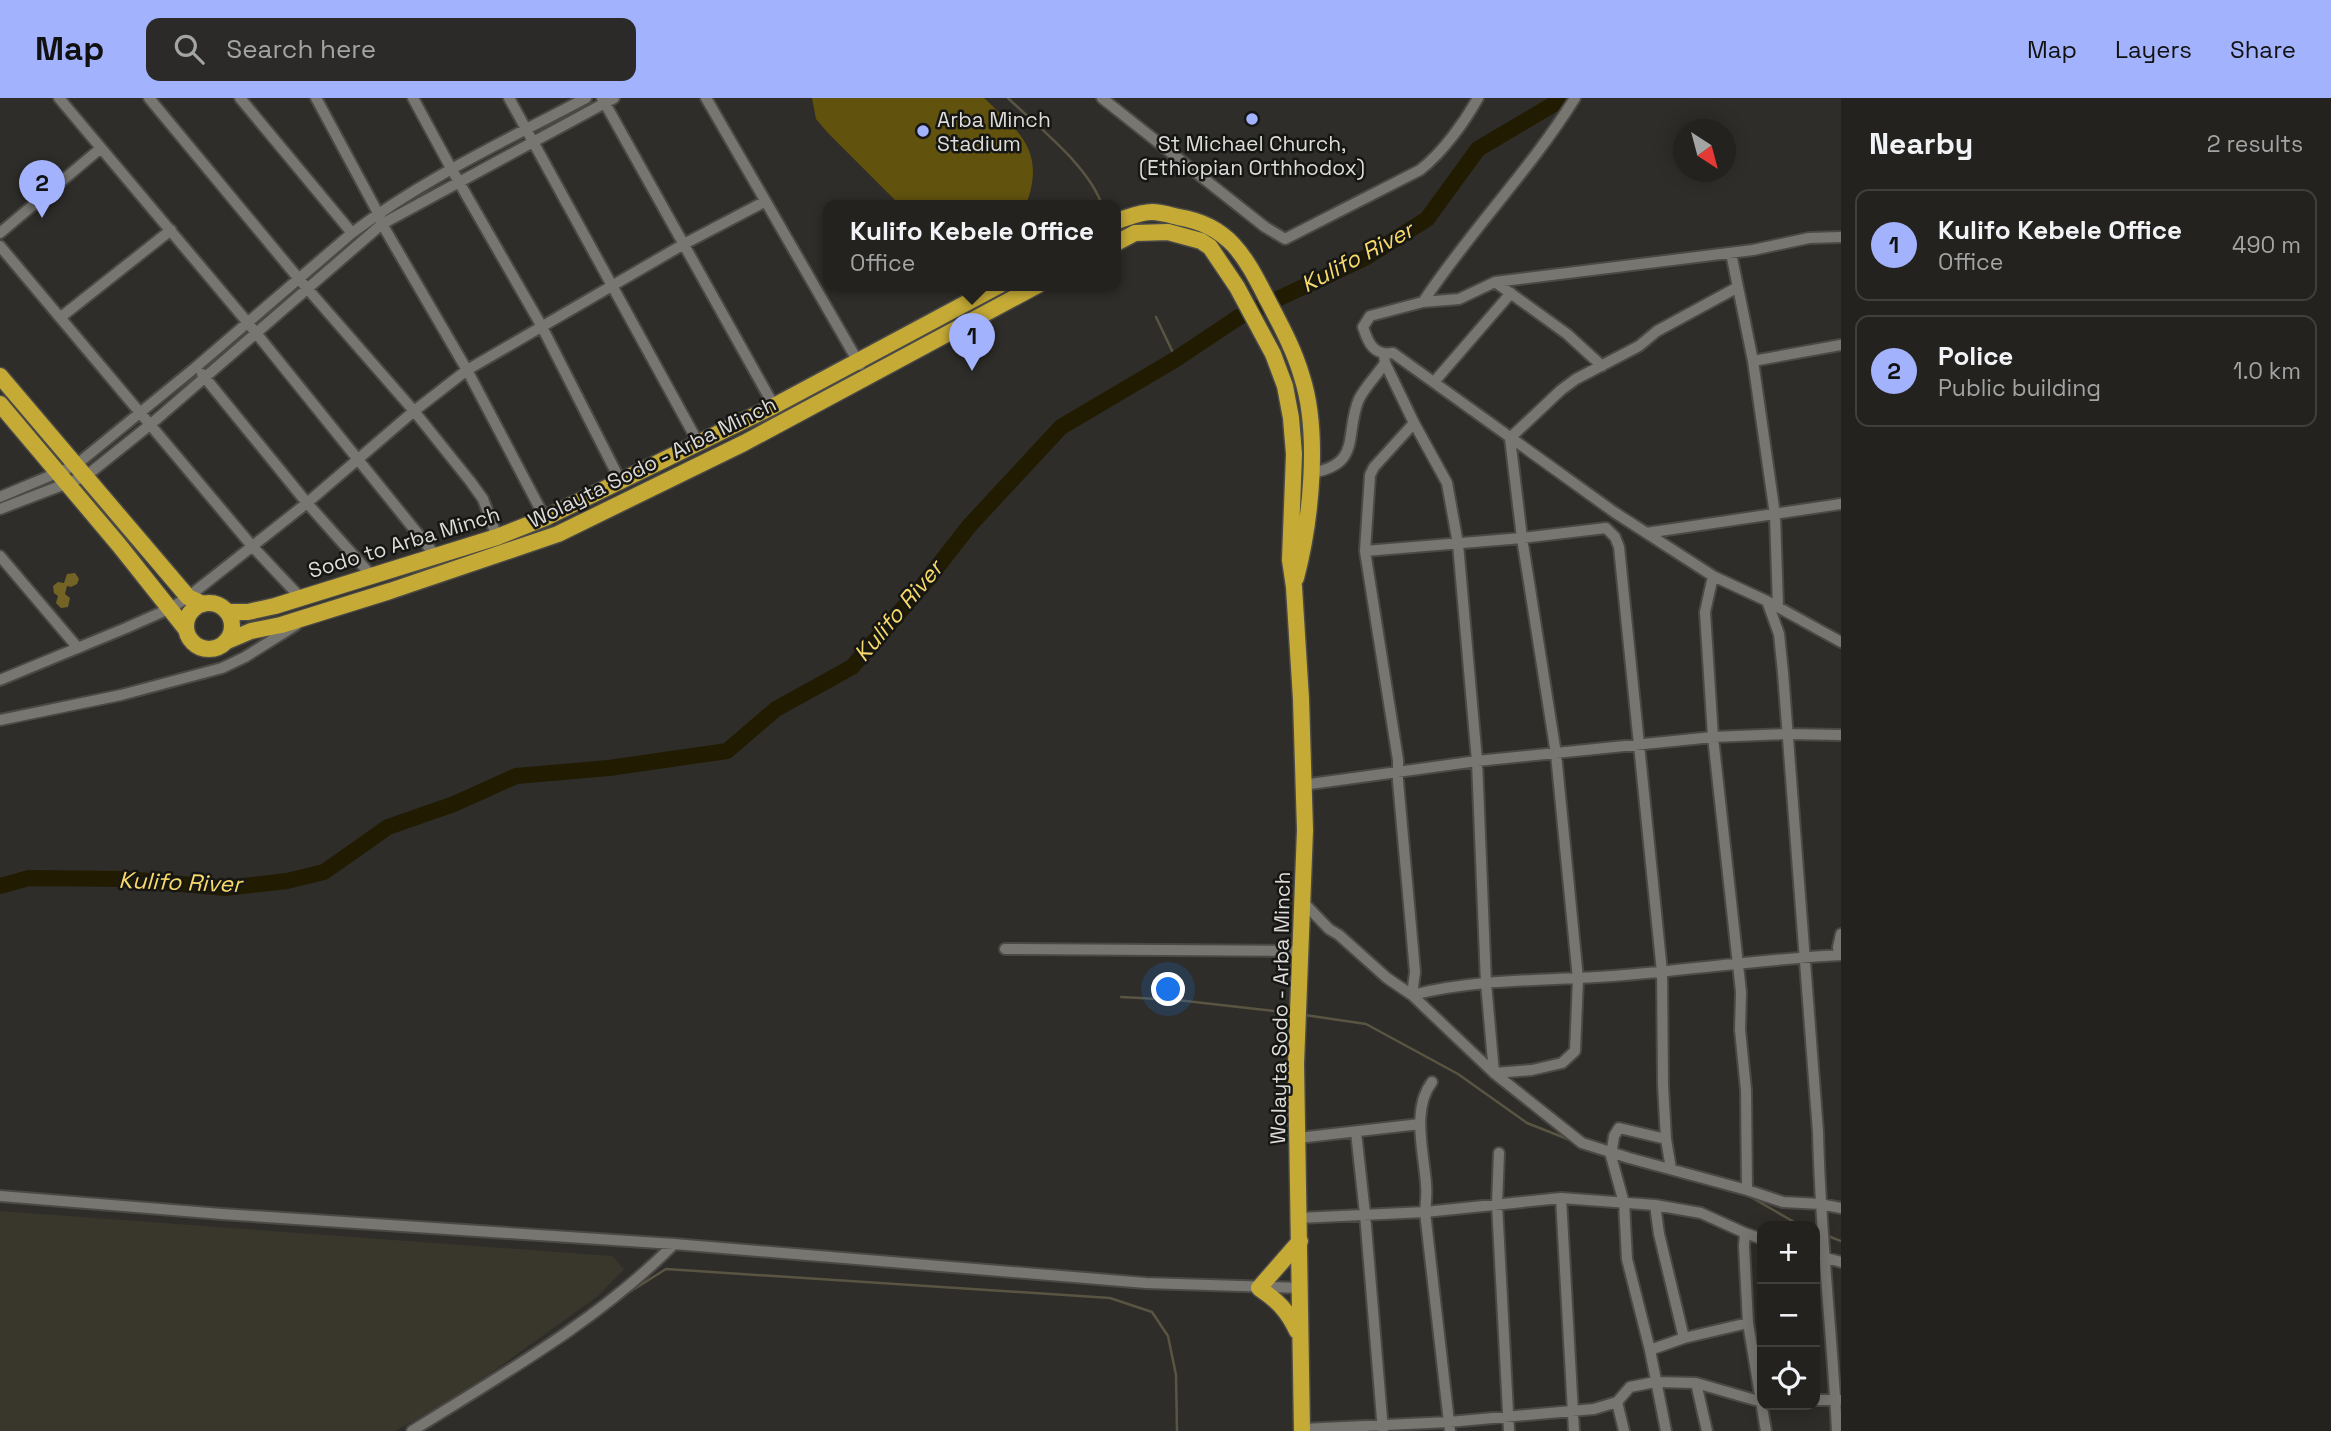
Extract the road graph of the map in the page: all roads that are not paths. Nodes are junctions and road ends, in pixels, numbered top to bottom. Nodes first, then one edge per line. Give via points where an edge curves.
1 (59, 98) edge
2 (149, 98) edge
3 (240, 98) edge
4 (316, 98) edge
5 (413, 98) edge
6 (509, 98) edge
7 (586, 98) edge
8 (706, 98) edge
9 (1102, 98) edge
10 (1478, 98) edge
11 (1575, 98) edge
12 (607, 100) edge
13 (526, 130) junction
14 (533, 142) junction
15 (101, 148) junction
16 (452, 170) junction
17 (458, 182) junction
18 (764, 202) junction
19 (378, 213) junction
20 (1121, 220) edge
21 (382, 224) junction
22 (171, 230) junction
23 (0, 233) edge
24 (352, 233) junction
25 (1841, 237) edge
26 (1121, 240) edge
27 (684, 244) junction
28 (0, 246) edge
29 (1731, 253) junction
30 (299, 279) junction
31 (1495, 282) junction
32 (612, 285) junction
33 (1738, 287) junction
34 (307, 289) junction
35 (990, 291) edge
36 (1028, 291) edge
37 (1511, 293) junction
38 (981, 296) junction
39 (1423, 302) junction
40 (990, 313) junction
41 (61, 317) junction
42 (248, 323) junction
43 (541, 325) junction
44 (257, 334) junction
45 (1841, 345) edge
46 (1384, 359) junction
47 (1753, 360) junction
48 (859, 362) junction
49 (1602, 366) junction
50 (196, 367) junction
51 (467, 370) junction
52 (0, 376) edge
53 (205, 378) junction
54 (866, 379) junction
55 (1434, 382) junction
56 (0, 404) edge
57 (774, 406) junction
58 (414, 411) junction
59 (142, 412) junction
60 (1414, 423) junction
61 (150, 424) junction
62 (1510, 438) junction
63 (699, 444) junction
64 (359, 458) junction
65 (81, 470) junction
66 (1311, 472) junction
67 (63, 479) junction
68 (621, 482) junction
69 (0, 497) edge
70 (307, 503) junction
71 (1841, 503) edge
72 (0, 509) edge
73 (1614, 513) junction
74 (1775, 515) junction
75 (545, 518) junction
76 (1606, 528) junction
77 (1646, 533) junction
78 (493, 538) junction
79 (1522, 538) junction
80 (1458, 544) junction
81 (252, 546) junction
82 (1366, 551) junction
83 (435, 555) junction
84 (0, 556) edge
85 (491, 558) junction
86 (371, 575) junction
87 (1713, 576) junction
88 (1294, 587) junction
89 (300, 597) junction
90 (196, 600) junction
91 (1772, 604) junction
92 (171, 608) junction
93 (228, 612) junction
94 (310, 616) junction
95 (185, 628) junction
96 (225, 642) junction
97 (1841, 642) edge
98 (78, 649) junction
99 (1, 678) edge
100 (0, 720) edge
101 (1787, 734) junction
102 (1841, 735) edge
103 (1713, 737) junction
104 (1639, 746) junction
105 (1556, 754) junction
106 (1476, 761) junction
107 (1398, 772) junction
108 (1303, 785) junction
109 (1303, 902) junction
110 (1841, 934) edge
111 (1005, 949) dead end
112 (1301, 951) junction
113 (1840, 955) edge
114 (1804, 957) junction
115 (1739, 962) junction
116 (1662, 972) junction
117 (1578, 979) junction
118 (1486, 983) junction
119 (1412, 995) junction
120 (1494, 1073) junction
121 (1433, 1082) dead end
122 (1420, 1124) junction
123 (1356, 1132) junction
124 (1297, 1138) junction
125 (1665, 1139) junction
126 (1611, 1152) junction
127 (1499, 1153) dead end
128 (1671, 1169) junction
129 (1747, 1190) junction
130 (0, 1196) edge
131 (1561, 1198) junction
132 (1624, 1203) junction
133 (1497, 1204) junction
134 (1820, 1204) junction
135 (1655, 1205) junction
136 (1841, 1208) edge
137 (1425, 1212) junction
138 (1365, 1214) junction
139 (1299, 1218) junction
140 (1745, 1234) junction
141 (1757, 1238) edge
142 (1300, 1241) junction
143 (674, 1244) junction
144 (1822, 1253) edge
145 (1841, 1262) edge
146 (1259, 1288) junction
147 (1300, 1288) junction
148 (1748, 1323) junction
149 (1299, 1336) junction
150 (1684, 1338) junction
151 (1650, 1350) junction
152 (1757, 1378) edge
153 (1656, 1381) junction
154 (1696, 1383) junction
155 (1820, 1399) edge
156 (1838, 1399) edge
157 (1757, 1401) edge
158 (1617, 1402) junction
159 (1573, 1410) junction
160 (1762, 1410) edge
161 (1507, 1416) junction
162 (1449, 1426) edge
163 (1383, 1428) edge
164 (1302, 1430) edge
165 (412, 1431) edge
166 (1508, 1431) edge
167 (1574, 1431) edge
168 (1624, 1431) edge
169 (1666, 1431) edge
170 (1707, 1431) edge
171 (1766, 1431) edge
172 (1837, 1431) edge

1 - 15 street
2 - 30 street
3 - 24 street
4 - 19 street
5 - 16 street
6 - 13 street
7 - 13 street
8 - 18 street
9 - 10 street via 1285,239 1420,170 1465,121
11 - 39 street
12 - 14 street
12 - 27 street
13 - 14 street
13 - 16 street
14 - 17 street
14 - 32 street
15 - 22 street
15 - 23 street
16 - 17 street
16 - 19 street
17 - 21 street
17 - 43 street
18 - 27 street
18 - 48 street
19 - 21 street
19 - 24 street
20 - 66 highway, Wolayta Sodo - Arba Minch via 1151,212 1197,220 1230,241 1255,276 1303,379
21 - 34 street
21 - 51 street
22 - 41 street
22 - 42 street
24 - 30 street
25 - 29 street via 1809,238
26 - 88 highway, Wolayta Sodo - Arba Minch via 1135,233 1168,232 1201,241 1237,287 1273,354 1291,418 1290,560
27 - 32 street
27 - 57 street
28 - 41 street
29 - 31 street
29 - 33 street
30 - 34 street
30 - 42 street
31 - 37 street
31 - 39 street via 1459,299
32 - 43 street
32 - 63 street
33 - 47 street
33 - 49 street
34 - 44 street
34 - 58 street
35 - 38 highway, Sodo to Arba Minch
36 - 40 highway, Wolayta Sodo - Arba Minch
37 - 49 street
37 - 55 street
38 - 40 highway
38 - 48 highway, Sodo to Arba Minch
39 - 46 street via 1370,316 1363,327 1367,340
40 - 54 highway, Wolayta Sodo - Arba Minch
41 - 59 street
42 - 44 street
42 - 50 street
43 - 51 street
43 - 68 street
44 - 53 street
44 - 64 street
45 - 47 street
46 - 55 street via 1393,352
46 - 60 street
46 - 66 street via 1360,399 1341,461
47 - 74 street
48 - 54 street
48 - 57 highway, Sodo to Arba Minch
49 - 62 street via 1561,390
50 - 53 street
50 - 59 street
51 - 58 street
51 - 75 street
52 - 65 highway
53 - 61 street
53 - 70 street
54 - 85 highway, Wolayta Sodo - Arba Minch via 558,534
55 - 62 street
56 - 67 highway, Wolayta Sodo - Arba Minch
57 - 63 highway, Sodo to Arba Minch
58 - 64 street
58 - 78 street via 483,499
59 - 61 street
59 - 65 street
60 - 80 street via 1447,483
60 - 82 street via 1370,475
61 - 65 street
61 - 81 street
62 - 73 street
62 - 79 street
63 - 68 highway, Sodo to Arba Minch
64 - 70 street
64 - 83 street
65 - 67 street
65 - 90 highway
66 - 88 highway, Wolayta Sodo - Arba Minch
67 - 69 street
67 - 72 street
67 - 92 highway, Wolayta Sodo - Arba Minch
68 - 75 highway, Sodo to Arba Minch
70 - 81 street
70 - 86 street
71 - 74 street
73 - 76 street
73 - 77 street
74 - 77 street
74 - 91 street
75 - 78 highway, Sodo to Arba Minch
76 - 79 street
76 - 104 street via 1619,547
77 - 87 street
78 - 83 highway, Sodo to Arba Minch
78 - 85 highway
79 - 80 street
79 - 105 street
80 - 82 street
80 - 106 street
81 - 89 street
81 - 90 street
82 - 107 street
83 - 86 highway, Sodo to Arba Minch
84 - 98 street
85 - 94 highway, Wolayta Sodo - Arba Minch
86 - 89 highway, Sodo to Arba Minch
87 - 91 street
87 - 103 street via 1705,611
88 - 108 highway, Wolayta Sodo - Arba Minch
89 - 93 highway, Sodo to Arba Minch via 248,612
90 - 92 street
90 - 93 highway
90 - 95 highway
91 - 97 street
91 - 101 street via 1779,634
92 - 95 highway, Wolayta Sodo - Arba Minch
92 - 98 street
93 - 96 highway via 232,627
94 - 96 highway, Wolayta Sodo - Arba Minch
94 - 100 street via 222,668
95 - 96 highway, Wolayta Sodo - Arba Minch via 190,641 201,649 215,649
98 - 99 street
101 - 102 street
101 - 103 street
101 - 114 street
103 - 104 street
103 - 115 street
104 - 105 street
104 - 116 street
105 - 106 street
105 - 117 street
106 - 107 street
106 - 118 street
107 - 108 street
107 - 119 street via 1415,972
108 - 109 highway, Wolayta Sodo - Arba Minch
109 - 112 highway, Wolayta Sodo - Arba Minch
109 - 119 street via 1329,929
110 - 113 street
111 - 112 street
112 - 124 highway, Wolayta Sodo - Arba Minch
113 - 114 street
114 - 115 street
114 - 134 street
115 - 116 street
115 - 129 street
116 - 117 street
116 - 125 street
117 - 118 street
117 - 120 street via 1575,1051 1562,1063
118 - 119 street
118 - 120 street
119 - 120 street
120 - 126 street via 1582,1143
121 - 122 street via 1426,1090
122 - 123 street
122 - 137 street
123 - 124 street
123 - 138 street
124 - 139 highway, Wolayta Sodo - Arba Minch
125 - 126 street via 1619,1128
125 - 128 street
126 - 128 street
126 - 132 street
127 - 133 street
128 - 129 street
129 - 134 street via 1783,1202
130 - 143 street
131 - 132 street
131 - 133 street
131 - 159 street
132 - 135 street
132 - 151 street via 1627,1259
133 - 137 street
133 - 161 street
134 - 136 street
134 - 144 street
135 - 140 street via 1701,1213
135 - 150 street
137 - 138 street
137 - 162 street
138 - 139 street
138 - 163 street
139 - 142 highway, Wolayta Sodo - Arba Minch
140 - 141 street
140 - 148 street
142 - 146 highway
142 - 147 highway, Wolayta Sodo - Arba Minch
143 - 146 street
143 - 165 street via 645,1273 587,1317
144 - 145 street
144 - 156 street
146 - 147 street
146 - 149 highway via 1278,1301
147 - 149 highway, Wolayta Sodo - Arba Minch
148 - 150 street
148 - 152 street
149 - 164 highway, Wolayta Sodo - Arba Minch
150 - 151 street
151 - 153 street
153 - 154 street
153 - 158 street via 1630,1387
153 - 169 street
154 - 157 street
154 - 170 street
155 - 156 street
156 - 172 street
158 - 159 street
158 - 168 street
159 - 161 street
159 - 167 street
160 - 171 street
161 - 162 street
161 - 166 street
162 - 163 street
163 - 164 street

